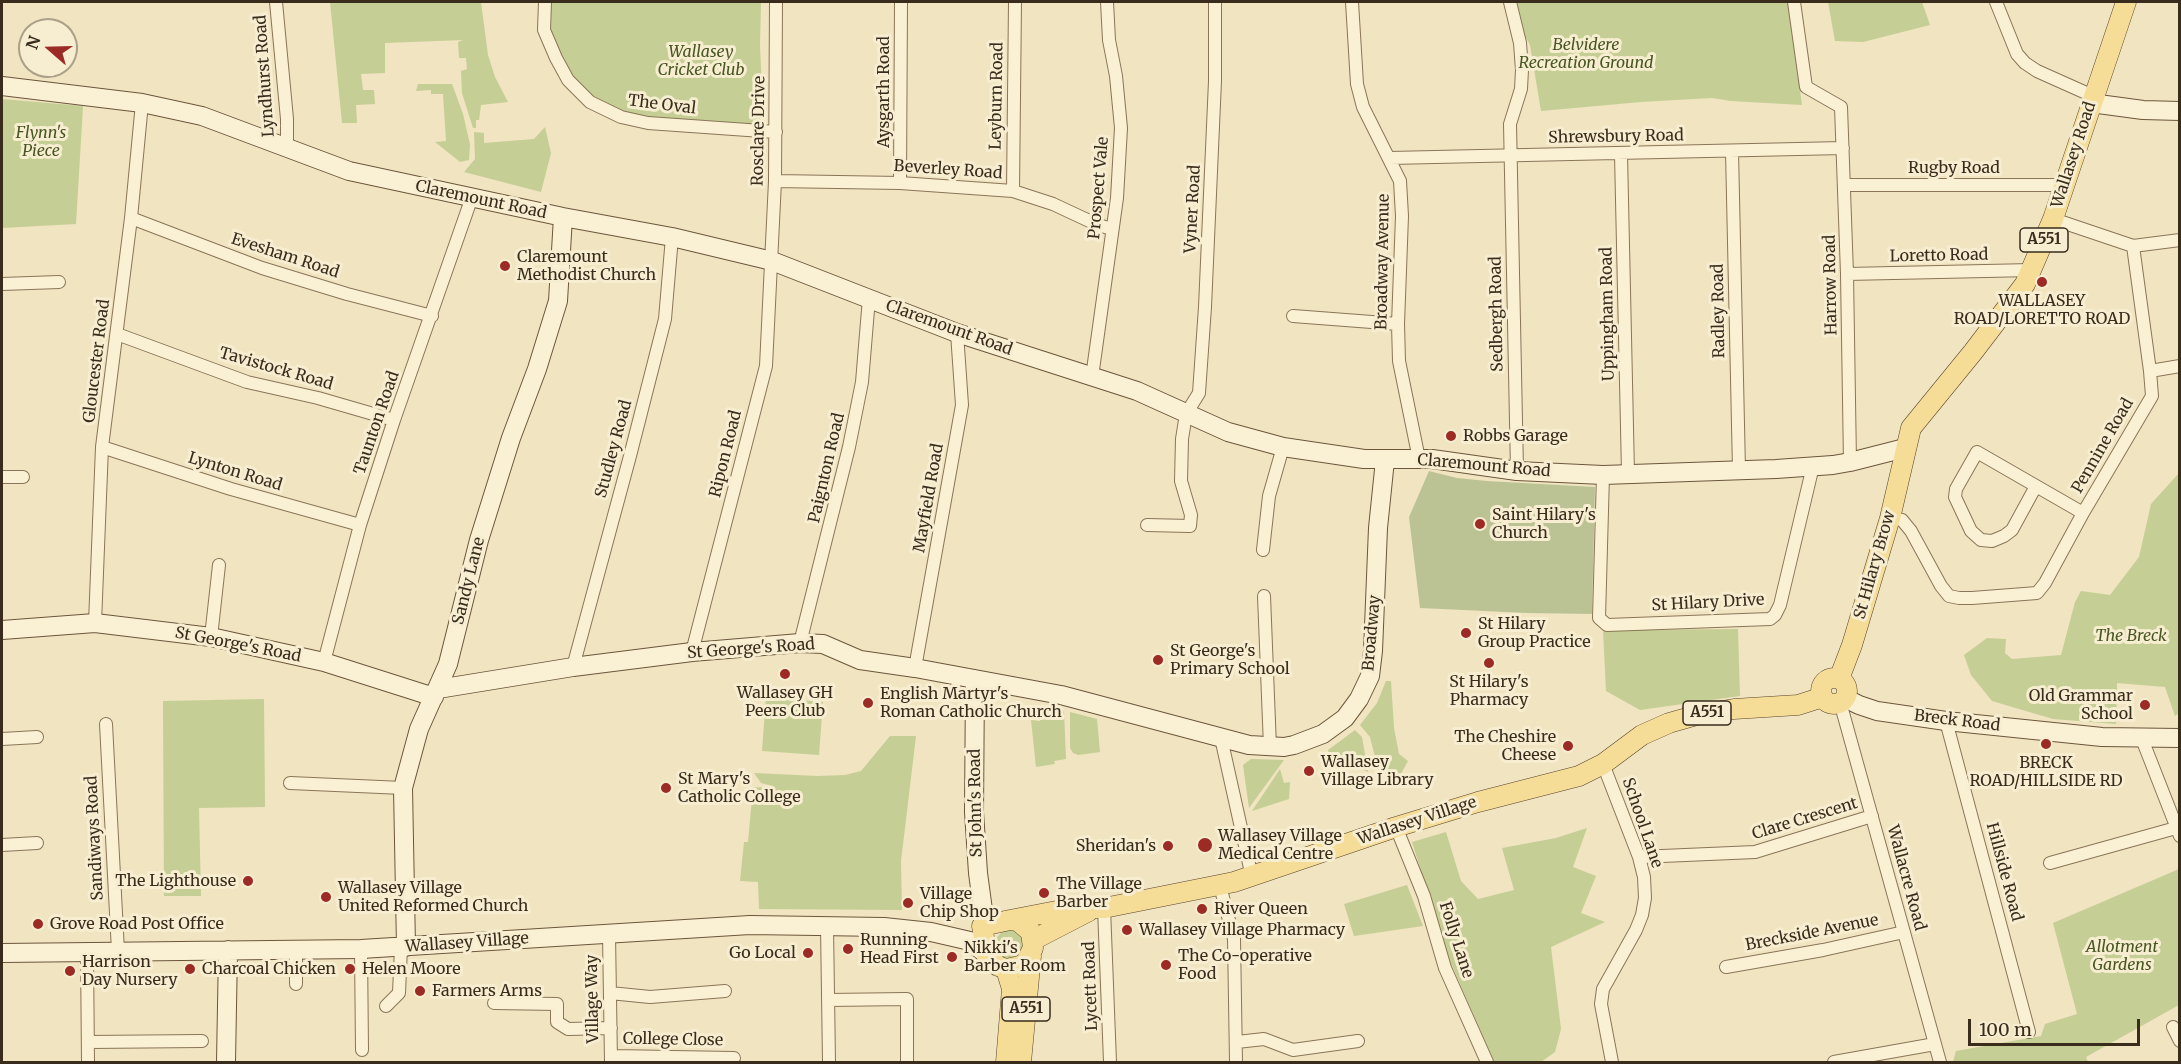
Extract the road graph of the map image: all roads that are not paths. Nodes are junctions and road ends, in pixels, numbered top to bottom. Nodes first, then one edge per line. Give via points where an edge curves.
1 (276, 2) edge
2 (545, 2) edge
3 (776, 2) edge
4 (901, 2) edge
5 (1015, 2) edge
6 (1107, 2) edge
7 (1215, 2) edge
8 (1352, 2) edge
9 (1510, 2) edge
10 (1794, 2) edge
11 (1996, 2) edge
12 (2126, 2) edge
13 (2, 86) edge
14 (2092, 99) junction
15 (142, 103) junction
16 (2180, 111) edge
17 (776, 132) junction
18 (287, 148) junction
19 (1843, 148) junction
20 (1732, 151) junction
21 (1621, 154) junction
22 (1510, 155) junction
23 (1390, 158) junction
24 (775, 181) junction
25 (900, 183) junction
26 (1845, 185) junction
27 (2064, 185) junction
28 (1013, 191) junction
29 (472, 197) junction
30 (563, 217) junction
31 (130, 218) junction
32 (2053, 219) junction
33 (1112, 229) junction
34 (672, 237) junction
35 (2180, 240) edge
36 (2133, 246) junction
37 (772, 261) junction
38 (2032, 270) junction
39 (1847, 274) junction
40 (59, 282) dead end
41 (2, 284) edge
42 (869, 298) junction
43 (432, 316) junction
44 (1293, 316) dead end
45 (1398, 324) junction
46 (957, 333) junction
47 (117, 334) junction
48 (2180, 366) edge
49 (2150, 371) junction
50 (1092, 377) junction
51 (1186, 414) junction
52 (394, 420) junction
53 (102, 447) junction
54 (1283, 447) junction
55 (1905, 448) junction
56 (1419, 459) junction
57 (1385, 460) junction
58 (1850, 462) junction
59 (1813, 466) junction
60 (1739, 470) junction
61 (1517, 471) junction
62 (1628, 473) junction
63 (1604, 475) junction
64 (2, 477) edge
65 (23, 477) dead end
66 (2036, 486) junction
67 (2082, 513) junction
68 (1890, 518) junction
69 (360, 525) junction
70 (1147, 525) dead end
71 (1263, 550) dead end
72 (219, 565) dead end
73 (1264, 596) dead end
74 (95, 623) junction
75 (2, 630) edge
76 (211, 637) junction
77 (800, 643) junction
78 (692, 652) junction
79 (324, 662) junction
80 (573, 667) junction
81 (915, 668) junction
82 (975, 679) junction
83 (436, 693) junction
84 (1837, 694) junction
85 (1946, 721) junction
86 (106, 724) dead end
87 (37, 737) dead end
88 (1221, 738) junction
89 (2142, 738) junction
90 (2180, 738) edge
91 (2, 739) edge
92 (1270, 747) junction
93 (1603, 764) junction
94 (290, 783) dead end
95 (403, 788) junction
96 (1872, 816) junction
97 (1396, 827) junction
98 (2178, 832) edge
99 (37, 843) dead end
100 (2, 845) edge
101 (1639, 857) junction
102 (2049, 863) dead end
103 (1252, 877) junction
104 (1220, 886) junction
105 (1098, 908) junction
106 (1010, 920) junction
107 (827, 926) junction
108 (983, 926) junction
109 (931, 932) junction
110 (1904, 932) junction
111 (609, 934) junction
112 (403, 947) junction
113 (1032, 948) junction
114 (361, 949) junction
115 (228, 950) junction
116 (296, 950) junction
117 (117, 951) junction
118 (87, 952) junction
119 (2, 953) edge
120 (987, 955) junction
121 (1726, 967) dead end
122 (1006, 969) junction
123 (296, 984) dead end
124 (724, 991) dead end
125 (610, 993) junction
126 (828, 1000) junction
127 (494, 1003) dead end
128 (386, 1006) dead end
129 (2173, 1027) dead end
130 (611, 1028) junction
131 (2029, 1032) dead end
132 (202, 1041) dead end
133 (1358, 1041) dead end
134 (2180, 1041) edge
135 (88, 1042) junction
136 (1237, 1042) junction
137 (1935, 1044) junction
138 (362, 1050) dead end
139 (734, 1055) edge
140 (611, 1059) edge
141 (88, 1062) edge
142 (226, 1062) edge
143 (829, 1062) edge
144 (908, 1062) edge
145 (1006, 1062) edge
146 (1021, 1062) edge
147 (1110, 1062) edge
148 (1236, 1062) edge
149 (1487, 1062) edge
150 (1612, 1062) edge
151 (1834, 1062) edge
152 (1940, 1062) edge

1 - 18 street, Lyndhurst Road
2 - 17 street, The Oval via 544,30 556,58 568,80 590,102 621,117 648,123
3 - 17 street, Rosclare Drive
4 - 25 street, Aysgarth Road
5 - 28 street, Leyburn Road
6 - 33 street, Prospect Vale via 1121,128
7 - 51 street, Vyner Road via 1204,318 1198,393
8 - 23 street, Broadway Avenue via 1357,84 1368,117
9 - 22 street, Sedbergh Road via 1522,70 1521,89 1510,124
10 - 19 street, Harrow Road via 1806,87 1841,106
11 - 14 street via 2017,54 2025,63
12 - 14 main road, Wallasey Road / A551
13 - 15 street, Claremount Road
14 - 16 street via 2143,111
14 - 27 main road, Wallasey Road / A551
15 - 18 street, Claremount Road via 202,116
15 - 31 street, Gloucester Road
17 - 24 street, Rosclare Drive
18 - 29 street, Claremount Road via 349,171
19 - 20 street, Shrewsbury Road
19 - 26 street, Harrow Road
20 - 21 street, Shrewsbury Road
20 - 60 street, Radley Road
21 - 22 street, Shrewsbury Road
21 - 62 street, Uppingham Road
22 - 23 street, Shrewsbury Road
22 - 61 street, Sedbergh Road
23 - 45 street, Broadway Avenue via 1400,181 1402,216
24 - 25 street, Beverley Road
24 - 37 street, Rosclare Drive
25 - 28 street, Beverley Road
26 - 27 street, Rugby Road
26 - 39 street, Harrow Road
27 - 32 main road, Wallasey Road / A551
28 - 33 street, Beverley Road
29 - 30 street, Claremount Road
29 - 43 street, Taunton Road
30 - 34 street, Claremount Road
30 - 83 street, Sandy Lane via 558,302 482,529 448,664
31 - 43 street, Evesham Road via 262,268
31 - 47 street, Gloucester Road
32 - 36 street
32 - 38 main road, Wallasey Road / A551
33 - 50 street, Prospect Vale
34 - 37 street, Claremount Road
34 - 80 street, Studley Road via 665,319
35 - 36 street
36 - 49 street, Pennine Road
37 - 42 street, Claremount Road
37 - 78 street, Ripon Road via 766,366
38 - 39 street, Loretto Road
38 - 55 main road, Wallasey Road / A551 via 1974,352 1911,428
39 - 58 street, Harrow Road
40 - 41 street
42 - 46 street, Claremount Road
42 - 77 street, Paignton Road via 854,425
43 - 52 street, Taunton Road
44 - 45 street
45 - 56 street, Broadway Avenue via 1399,361
46 - 50 street, Claremount Road
46 - 81 street, Mayfield Road via 962,405
47 - 52 street, Tavistock Road via 247,382
47 - 53 street, Gloucester Road
48 - 49 street
49 - 67 street, Pennine Road via 2152,396
50 - 51 street, Claremount Road via 1137,391
51 - 54 street, Claremount Road via 1228,432
51 - 70 street, Vyner Road via 1181,481 1191,515 1190,526
52 - 69 street, Taunton Road
53 - 69 street, Lynton Road
53 - 74 street, Gloucester Road
54 - 57 street, Claremount Road
54 - 71 street via 1269,496
55 - 58 street, Claremount Road
55 - 68 main road, St Hilary Brow / A551
56 - 57 street, Claremount Road
56 - 61 street, Claremount Road
57 - 92 street, Broadway via 1370,676 1345,718 1323,734 1294,745
58 - 59 street, Claremount Road
59 - 60 street, Claremount Road
59 - 63 street, St Hilary Drive via 1780,605 1770,619 1607,625 1599,618
60 - 62 street, Claremount Road
61 - 63 street, Claremount Road
62 - 63 street, Claremount Road
64 - 65 street
66 - 66 street via 1977,452 1955,497 1971,531 1980,540 1992,541 2012,530
66 - 67 street
67 - 68 street, Pennine Road via 2037,593 1965,598 1949,596 1911,531 1902,520
68 - 84 main road, St Hilary Brow / A551
69 - 79 street, Taunton Road
72 - 76 street
73 - 92 street
74 - 75 street, St George's Road
74 - 76 street, St George's Road
76 - 79 street, St George's Road
77 - 78 street, St George's Road
77 - 81 street, St George's Road via 823,644 860,660
78 - 80 street, St George's Road
79 - 83 street, St George's Road
80 - 83 street, St George's Road
81 - 82 street, St George's Road
82 - 88 street, St George's Road via 1061,695
82 - 108 street, St John's Road via 974,812
83 - 95 street, Sandy Lane via 419,729
84 - 85 street, Breck Road via 1877,711
84 - 93 main road, A551 via 1798,705 1734,709 1669,723 1642,735
84 - 96 street, Wallacre Road
85 - 89 street, Breck Road
85 - 131 street, Hillside Road
86 - 117 street, Sandiways Road
87 - 91 street
88 - 92 street, St George's Road
88 - 103 street
89 - 90 street, Breck Road
89 - 98 street
93 - 97 main road, Wallasey Village / A551 via 1580,776 1478,801
93 - 101 street, School Lane
94 - 95 street
95 - 112 street, Sandy Lane
96 - 101 street, Clare Crescent via 1755,852
96 - 110 street, Wallacre Road
97 - 103 main road, Wallasey Village / A551
97 - 149 street, Folly Lane via 1424,896 1445,968
98 - 102 street
99 - 100 street
101 - 150 street, School Lane via 1644,877 1642,915 1603,989 1601,1004
103 - 104 main road, Wallasey Village / A551
104 - 105 main road, Wallasey Village / A551
104 - 136 street via 1234,939
105 - 106 main road, Wallasey Village / A551 via 1072,908
105 - 113 main road, Wallasey Village / A551
105 - 147 street, Lycett Road
106 - 108 main road
106 - 113 main road via 1025,926
107 - 109 street, Wallasey Village
107 - 111 street, Wallasey Village via 750,925
107 - 126 street
108 - 109 street, Wallasey Village
108 - 120 main road
109 - 120 street, Wallasey Village via 970,941
110 - 121 street, Breckside Avenue
110 - 137 street, Wallacre Road
111 - 112 street, Wallasey Village
111 - 125 street, Village Way
112 - 114 street, Wallasey Village
112 - 128 street via 399,993
113 - 122 main road via 1020,966
113 - 146 main road, A551
114 - 116 street, Wallasey Village
114 - 138 street
115 - 116 street, Wallasey Village
115 - 117 street, Wallasey Village
115 - 142 street
116 - 123 street
117 - 118 street, Wallasey Village
118 - 119 street, Wallasey Village
118 - 135 street
120 - 122 main road
122 - 145 main road, A551 via 1012,989
124 - 125 street via 650,997
125 - 130 street, Village Way
126 - 143 street
126 - 144 street via 907,999
127 - 130 street via 557,1004 557,1022 568,1029
129 - 134 street
130 - 140 street, Village Way
132 - 135 street
133 - 136 street via 1293,1050 1264,1039
135 - 141 street
136 - 148 street
137 - 151 street
137 - 152 street, Wallacre Road
139 - 140 street, College Close

